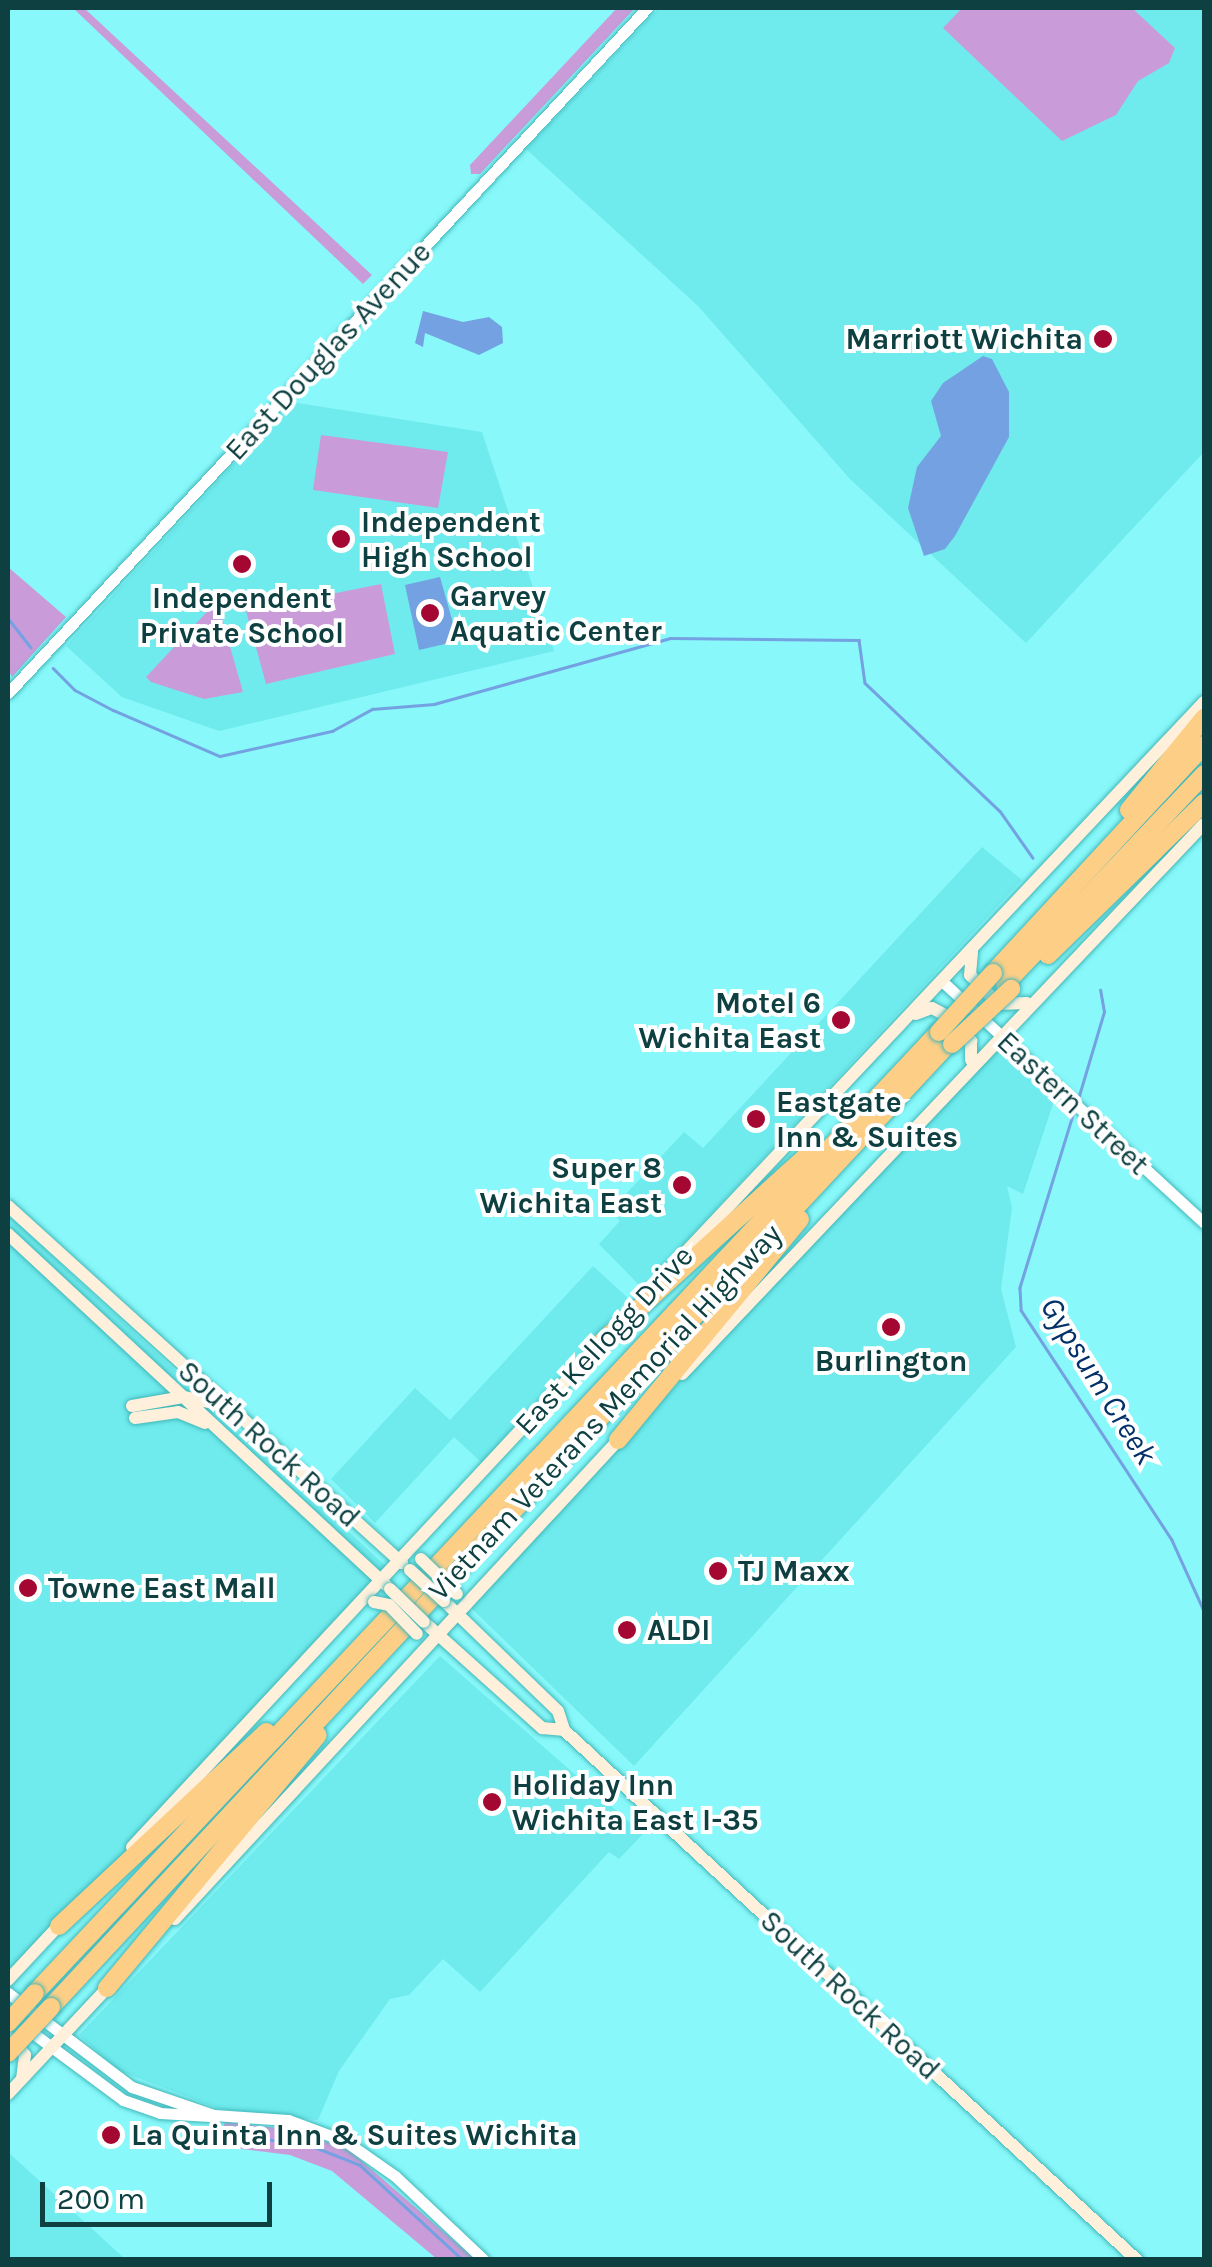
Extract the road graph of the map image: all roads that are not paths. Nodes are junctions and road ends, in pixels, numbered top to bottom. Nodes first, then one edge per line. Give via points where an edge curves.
1 (647, 8) edge
2 (8, 693) edge
3 (1204, 702) edge
4 (1204, 718) edge
5 (1204, 745) edge
6 (1204, 774) edge
7 (1204, 803) edge
8 (1204, 824) edge
9 (973, 950) junction
10 (1011, 955) junction
11 (943, 982) junction
12 (1003, 982) junction
13 (1030, 1002) junction
14 (911, 1017) junction
15 (999, 1034) junction
16 (947, 1039) junction
17 (913, 1058) junction
18 (968, 1067) junction
19 (902, 1095) junction
20 (8, 1206) edge
21 (1204, 1223) edge
22 (8, 1234) edge
23 (603, 1342) junction
24 (148, 1364) junction
25 (183, 1397) junction
26 (148, 1402) junction
27 (225, 1406) junction
28 (217, 1429) junction
29 (618, 1440) junction
30 (423, 1535) junction
31 (404, 1565) junction
32 (386, 1585) junction
33 (481, 1590) junction
34 (353, 1610) junction
35 (459, 1615) junction
36 (407, 1627) junction
37 (439, 1636) junction
38 (417, 1659) junction
39 (564, 1730) junction
40 (59, 1926) junction
41 (8, 1980) edge
42 (107, 1988) junction
43 (8, 1993) edge
44 (8, 2012) edge
45 (8, 2023) edge
46 (8, 2036) edge
47 (62, 2036) junction
48 (51, 2048) junction
49 (8, 2052) edge
50 (21, 2080) junction
51 (8, 2094) edge
52 (214, 2115) junction
53 (1125, 2248) junction
54 (484, 2260) edge
55 (1113, 2260) edge
56 (1137, 2260) edge

1 - 2 street, East Douglas Avenue
3 - 9 main road, East Kellogg Drive
4 - 10 highway
5 - 10 highway, Vietnam Veterans Memorial Highway
6 - 12 highway, Vietnam Veterans Memorial Highway
7 - 12 highway
8 - 13 main road
9 - 11 main road, East Kellogg Drive
9 - 13 main road via 970,975 998,1004 1011,1009
10 - 12 highway, Vietnam Veterans Memorial Highway
11 - 14 main road, East Kellogg Drive
11 - 15 street, Eastern Street
12 - 16 highway, Vietnam Veterans Memorial Highway, bridge
13 - 15 main road
14 - 18 main road via 932,1008 948,1017 974,1048
14 - 23 main road, East Kellogg Drive
15 - 18 main road
15 - 21 street, Eastern Street
16 - 17 highway, Vietnam Veterans Memorial Highway
16 - 19 highway, Vietnam Veterans Memorial Highway
17 - 23 highway
17 - 36 highway, Vietnam Veterans Memorial Highway
18 - 29 main road
19 - 29 highway
19 - 36 highway, Vietnam Veterans Memorial Highway
20 - 27 main road, South Rock Road
22 - 24 main road, South Rock Road
23 - 30 main road, East Kellogg Drive
24 - 25 main road, South Rock Road
24 - 26 main road via 157,1387
25 - 26 main road
25 - 27 main road
25 - 28 main road, South Rock Road
26 - 28 main road via 134,1412 178,1412
27 - 31 main road, South Rock Road
28 - 32 main road, South Rock Road
29 - 33 main road
30 - 31 main road, East Kellogg Drive
30 - 33 main road, bridge via 421,1559 457,1594
31 - 32 main road, East Kellogg Drive
31 - 35 main road, South Rock Road, bridge
32 - 34 main road, East Kellogg Drive
32 - 36 main road, South Rock Road, bridge
33 - 35 main road
34 - 36 main road, bridge via 374,1602 389,1606
34 - 40 main road, East Kellogg Drive
35 - 37 main road
35 - 39 main road, South Rock Road via 558,1711
36 - 37 main road, South Rock Road
36 - 38 main road
36 - 40 highway
36 - 42 highway
36 - 45 highway, Vietnam Veterans Memorial Highway, bridge
36 - 49 highway, Vietnam Veterans Memorial Highway, bridge
37 - 38 main road
37 - 39 main road, South Rock Road via 542,1728
38 - 42 main road
39 - 53 main road, South Rock Road
40 - 41 main road, East Kellogg Drive
42 - 47 main road
43 - 47 street
44 - 48 street
46 - 50 main road via 25,2055
47 - 48 main road
47 - 52 street via 132,2087
48 - 50 main road
48 - 52 street via 141,2107 202,2119
50 - 51 main road
52 - 54 street via 326,2130 396,2176
53 - 55 street
53 - 56 main road, South Rock Road

